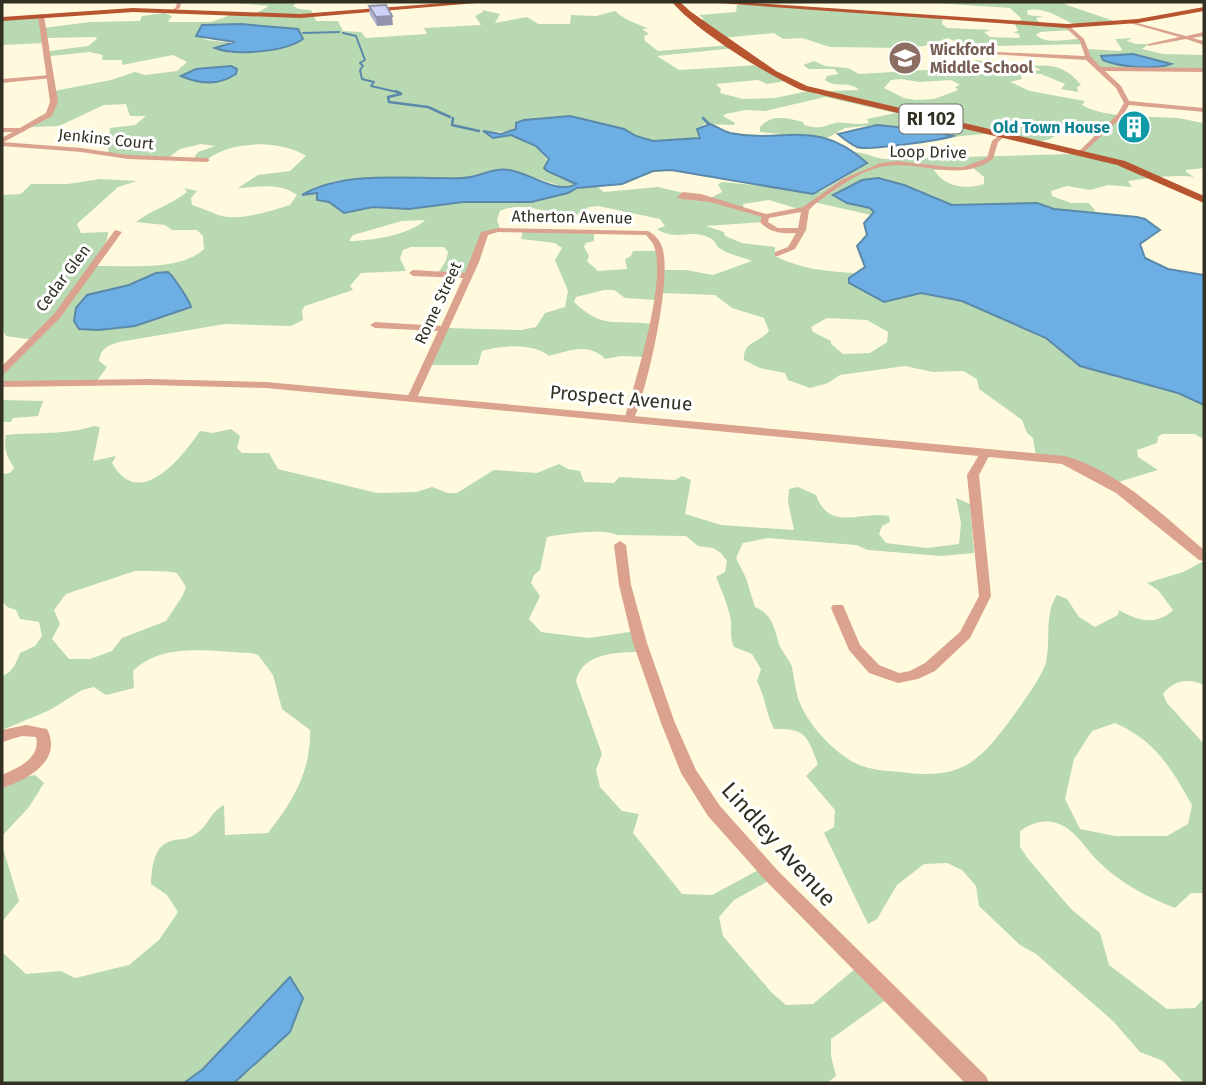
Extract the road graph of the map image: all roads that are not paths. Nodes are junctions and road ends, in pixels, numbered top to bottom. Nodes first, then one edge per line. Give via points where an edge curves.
1 (179, 2) edge
2 (484, 2) edge
3 (676, 2) edge
4 (708, 2) edge
5 (1204, 9) edge
6 (173, 11) junction
7 (41, 16) junction
8 (2, 19) edge
9 (1132, 22) junction
10 (1068, 26) junction
11 (1204, 34) edge
12 (1188, 38) junction
13 (1204, 43) edge
14 (1150, 45) dead end
15 (975, 52) dead end
16 (1088, 58) junction
17 (1099, 69) junction
18 (1204, 70) edge
19 (50, 77) junction
20 (2, 81) edge
21 (1127, 103) junction
22 (1204, 110) edge
23 (2, 130) edge
24 (23, 130) junction
25 (1002, 136) junction
26 (2, 142) edge
27 (1080, 153) junction
28 (207, 160) dead end
29 (709, 200) dead end
30 (1204, 200) edge
31 (805, 209) junction
32 (766, 216) junction
33 (498, 230) joint
34 (802, 230) junction
35 (118, 232) dead end
36 (644, 233) joint
37 (778, 254) dead end
38 (413, 273) dead end
39 (467, 276) junction
40 (375, 325) dead end
41 (444, 328) junction
42 (2, 371) edge
43 (2, 384) edge
44 (412, 398) junction
45 (630, 417) junction
46 (986, 452) junction
47 (620, 545) dead end
48 (1204, 557) edge
49 (838, 608) dead end
50 (2, 736) edge
51 (2, 782) edge
52 (979, 1083) edge

1 - 6 street
2 - 6 main road via 300,16
3 - 25 main road, RI 102 via 774,73 804,88
4 - 10 main road
5 - 9 main road
6 - 7 main road
7 - 8 main road
7 - 19 street
9 - 10 main road
9 - 12 street
10 - 16 street via 1082,40
11 - 12 street
12 - 13 street
12 - 14 street
15 - 16 street
16 - 17 street
17 - 18 street
17 - 21 street
19 - 20 street
19 - 24 street via 52,110
21 - 22 street
21 - 27 street via 1120,116
23 - 24 street
24 - 26 street
25 - 27 main road, RI 102
25 - 31 street, Loop Drive via 995,141 990,159 979,166 948,170 883,164
26 - 28 street, Jenkins Court via 128,158
27 - 30 main road, RI 102 via 1137,169
29 - 32 street, Loop Drive
31 - 32 street, Loop Drive
31 - 34 street
32 - 34 street, Loop Drive via 767,227
33 - 36 street, Atherton Avenue
33 - 39 street, Rome Street via 484,234
34 - 37 street via 791,249
35 - 42 street, Cedar Glen via 57,316
36 - 45 street via 658,246 660,269
38 - 39 street
39 - 41 street, Rome Street
40 - 41 street
41 - 44 street, Rome Street
43 - 44 street, Prospect Avenue via 253,385
44 - 45 street, Prospect Avenue
45 - 46 street, Prospect Avenue
46 - 48 street, Prospect Avenue via 1065,460 1091,471
46 - 49 street via 973,475 985,596 965,635 930,667 898,678 874,670 854,647
47 - 52 street, Lindley Avenue via 640,643 668,723 689,773 713,810 773,877
50 - 51 street via 29,730 42,733 46,740 44,753 31,767

